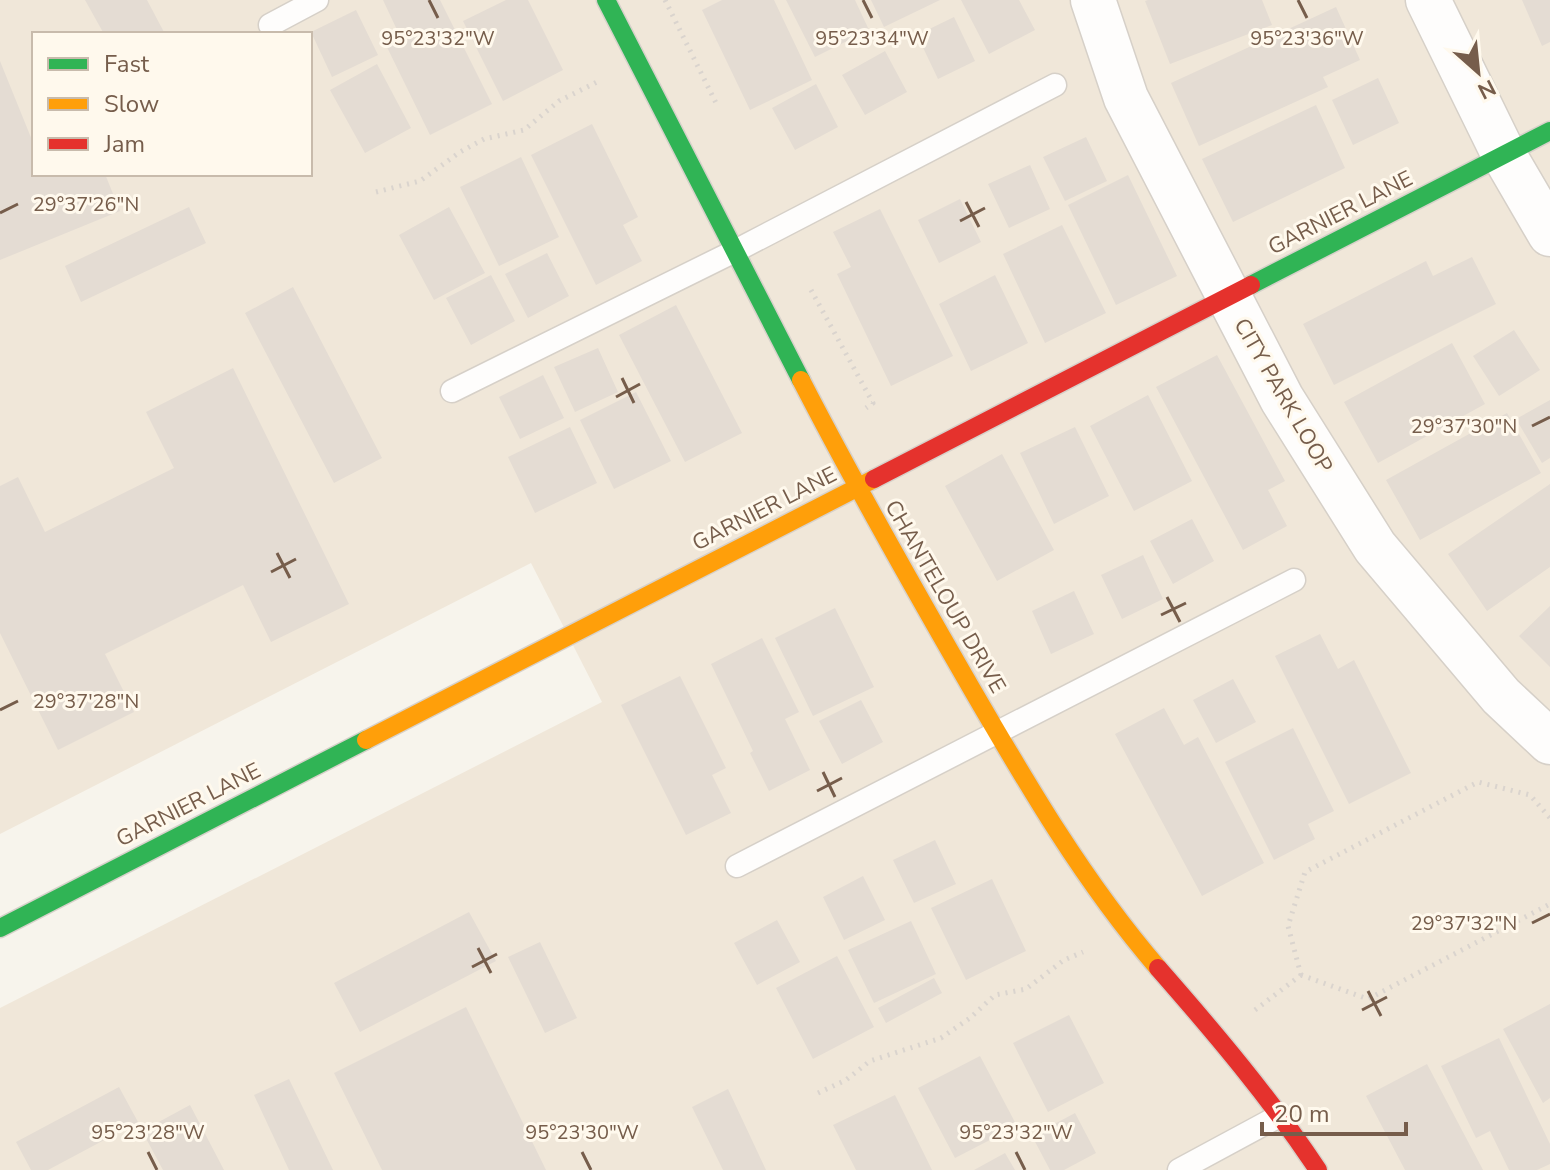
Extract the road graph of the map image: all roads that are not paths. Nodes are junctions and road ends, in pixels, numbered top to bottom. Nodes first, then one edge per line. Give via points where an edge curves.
1 (317, 0) edge
2 (606, 0) edge
3 (1093, 0) edge
4 (1428, 0) edge
5 (270, 25) dead end
6 (1055, 85) dead end
7 (1550, 131) edge
8 (1504, 155) junction
9 (1550, 234) edge
10 (735, 251) junction
11 (1228, 297) junction
12 (452, 391) dead end
13 (856, 488) junction
14 (1294, 580) dead end
15 (997, 732) junction
16 (1550, 742) edge
17 (737, 866) dead end
18 (0, 928) edge
19 (1281, 1115) junction
20 (1179, 1170) edge
21 (1318, 1170) edge

1 - 5 lane
2 - 10 street, CHANTELOUP DRIVE
3 - 11 street, CITY PARK LOOP via 1126,98
4 - 8 street
6 - 10 lane
7 - 8 street, GARNIER LANE
8 - 9 street
8 - 11 street, GARNIER LANE
10 - 12 lane
10 - 13 street, CHANTELOUP DRIVE
11 - 13 street, GARNIER LANE
11 - 16 street, CITY PARK LOOP via 1282,399 1375,547 1501,696
13 - 15 street, CHANTELOUP DRIVE
13 - 18 street, GARNIER LANE
14 - 15 lane
15 - 17 lane
15 - 19 street, CHANTELOUP DRIVE via 1041,809 1127,932
19 - 20 lane
19 - 21 street, CHANTELOUP DRIVE

